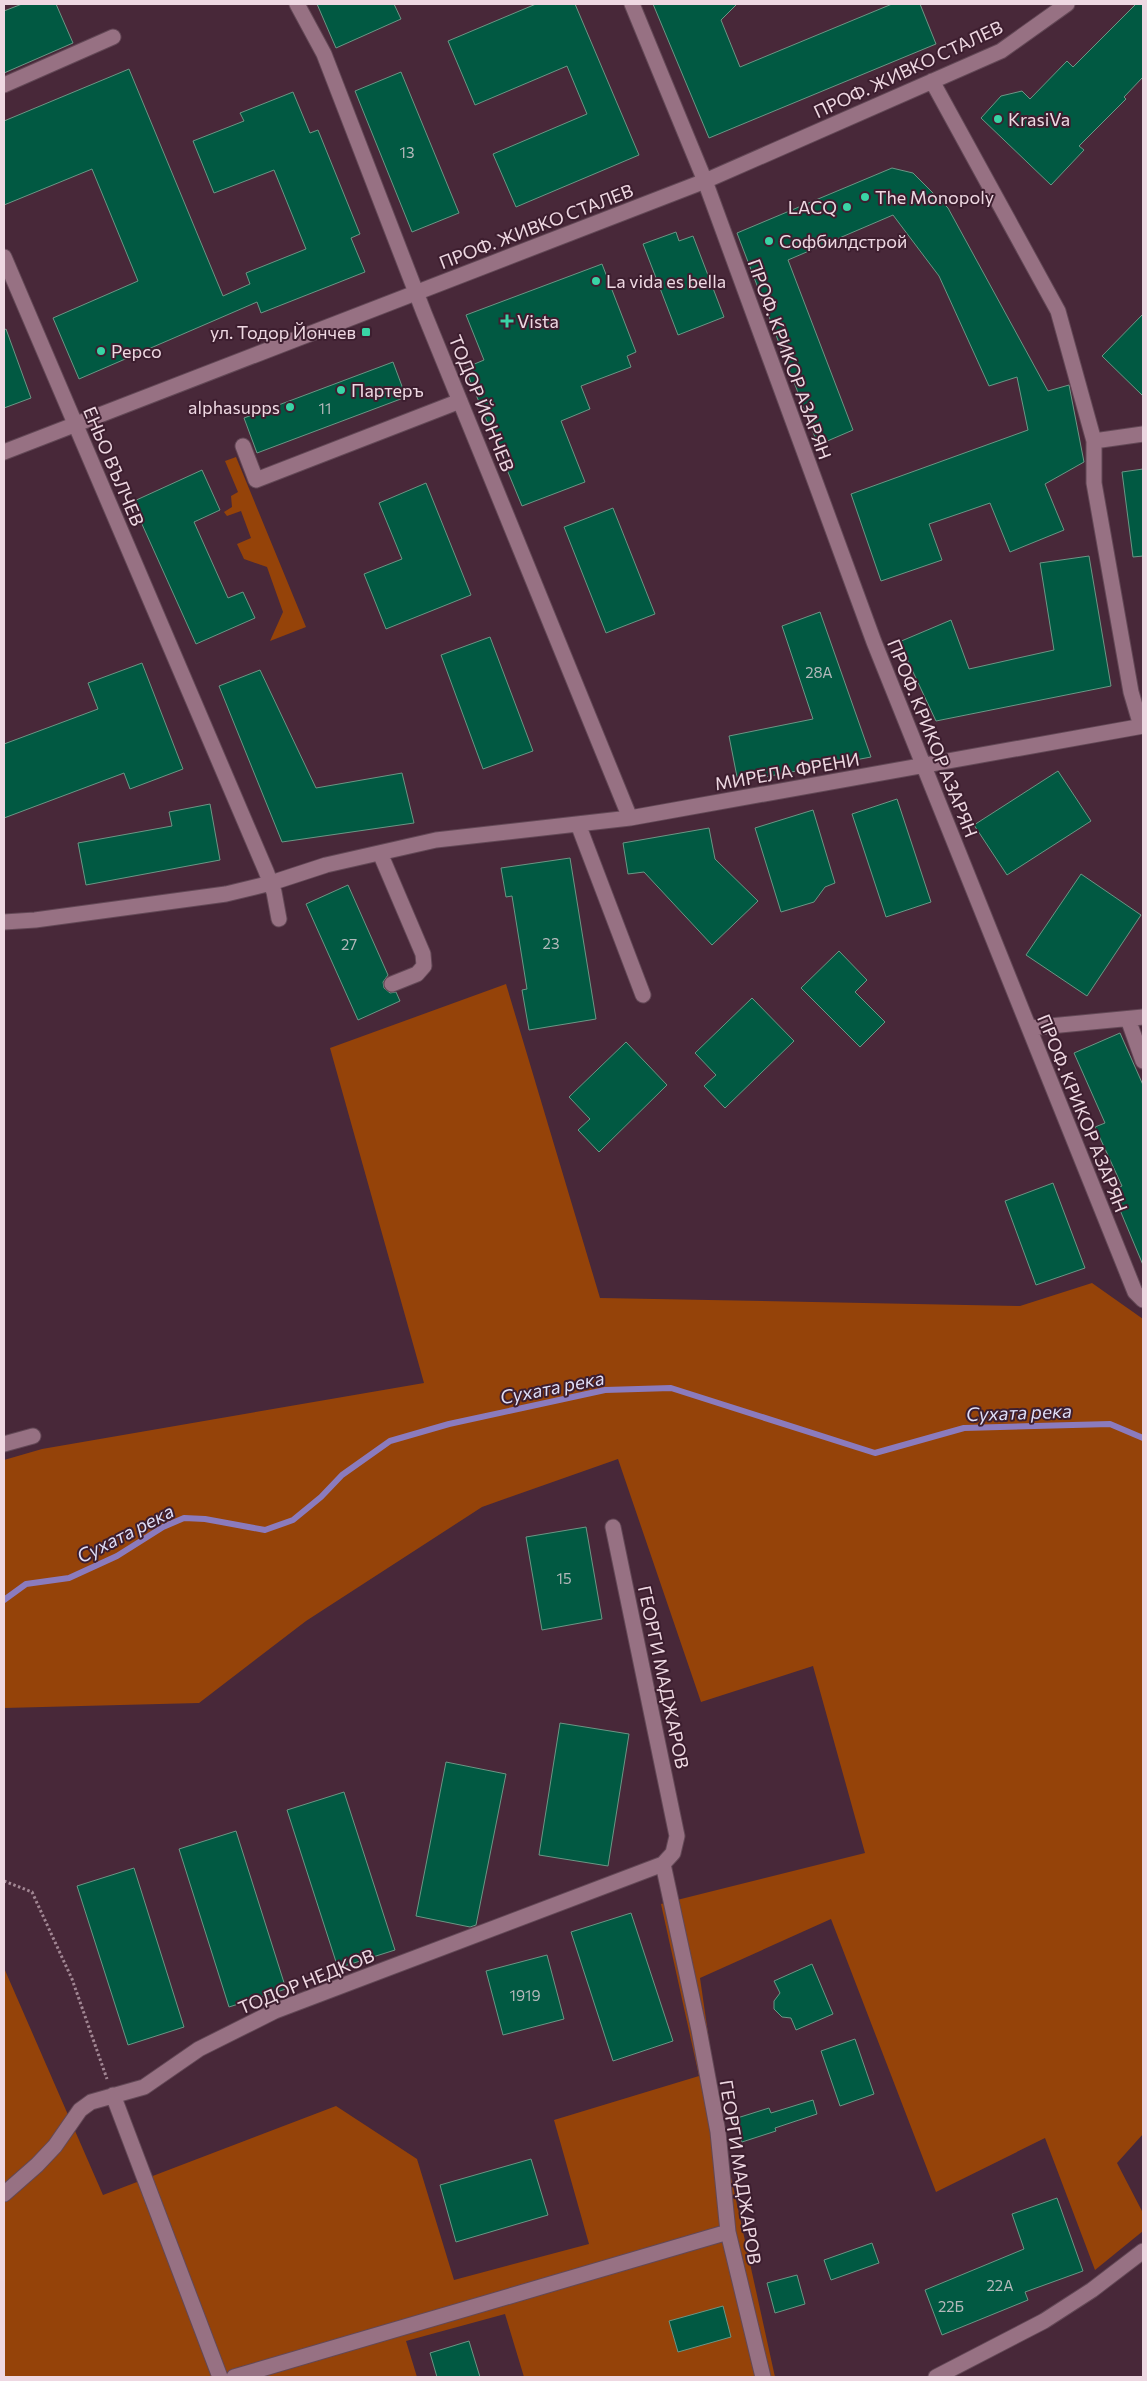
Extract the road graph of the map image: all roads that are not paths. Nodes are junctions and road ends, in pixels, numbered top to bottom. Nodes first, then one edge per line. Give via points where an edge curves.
1 (297, 4) edge
2 (632, 4) edge
3 (1067, 4) edge
4 (114, 37) dead end
5 (932, 81) junction
6 (4, 85) edge
7 (705, 181) junction
8 (4, 258) edge
9 (416, 292) junction
10 (460, 401) junction
11 (77, 424) junction
12 (1143, 434) edge
13 (1094, 440) junction
14 (243, 446) dead end
15 (4, 452) edge
16 (1142, 726) edge
17 (924, 765) junction
18 (630, 818) junction
19 (578, 824) junction
20 (380, 853) junction
21 (271, 883) junction
22 (279, 919) dead end
23 (4, 922) edge
24 (392, 984) dead end
25 (643, 995) dead end
26 (1143, 1017) edge
27 (1128, 1019) junction
28 (1029, 1028) junction
29 (1143, 1061) edge
30 (1143, 1300) edge
31 (33, 1436) dead end
32 (4, 1444) edge
33 (613, 1526) dead end
34 (663, 1864) junction
35 (113, 2095) junction
36 (4, 2194) edge
37 (728, 2232) junction
38 (1143, 2251) edge
39 (220, 2377) edge
40 (234, 2377) edge
41 (763, 2377) edge
42 (936, 2377) edge

1 - 9 street, ТОДОР ЙОНЧЕВ via 324,54
2 - 7 street, ПРОФ. КРИКОР АЗАРЯН
3 - 5 street, ПРОФ. ЖИВКО СТАЛЕВ via 1001,51
4 - 6 street
5 - 7 street, ПРОФ. ЖИВКО СТАЛЕВ
5 - 13 street via 1058,311
7 - 9 street, ПРОФ. ЖИВКО СТАЛЕВ
7 - 17 street, ПРОФ. КРИКОР АЗАРЯН via 874,642
8 - 11 street, ЕНЬО ВЪЛЧЕВ
9 - 10 street, ТОДОР ЙОНЧЕВ
9 - 11 street, ПРОФ. ЖИВКО СТАЛЕВ
10 - 14 street via 256,480
10 - 18 street, ТОДОР ЙОНЧЕВ
11 - 15 street, ПРОФ. ЖИВКО СТАЛЕВ
11 - 21 street, ЕНЬО ВЪЛЧЕВ
12 - 13 street
13 - 16 street via 1094,483 1131,692
16 - 17 street, МИРЕЛА ФРЕНИ
17 - 18 street, МИРЕЛА ФРЕНИ
17 - 28 street, ПРОФ. КРИКОР АЗАРЯН
18 - 19 street, МИРЕЛА ФРЕНИ
19 - 20 street, МИРЕЛА ФРЕНИ via 436,840
19 - 25 street
20 - 21 street, МИРЕЛА ФРЕНИ via 326,865
20 - 24 street via 423,954 424,966 417,974
21 - 22 street, ЕНЬО ВЪЛЧЕВ
21 - 23 street, МИРЕЛА ФРЕНИ via 226,894
26 - 27 street
27 - 28 street
27 - 29 street
28 - 30 street, ПРОФ. КРИКОР АЗАРЯН via 1135,1292
31 - 32 street
33 - 34 street, ГЕОРГИ МАДЖАРОВ via 677,1836 673,1853
34 - 35 street, ТОДОР НЕДКОВ via 275,2011 199,2049 144,2087
34 - 37 street, ГЕОРГИ МАДЖАРОВ via 718,2132
35 - 36 street, ТОДОР НЕДКОВ via 91,2102 80,2110 49,2152
35 - 39 street
37 - 40 street
37 - 41 street, ГЕОРГИ МАДЖАРОВ
38 - 42 street via 1044,2321

